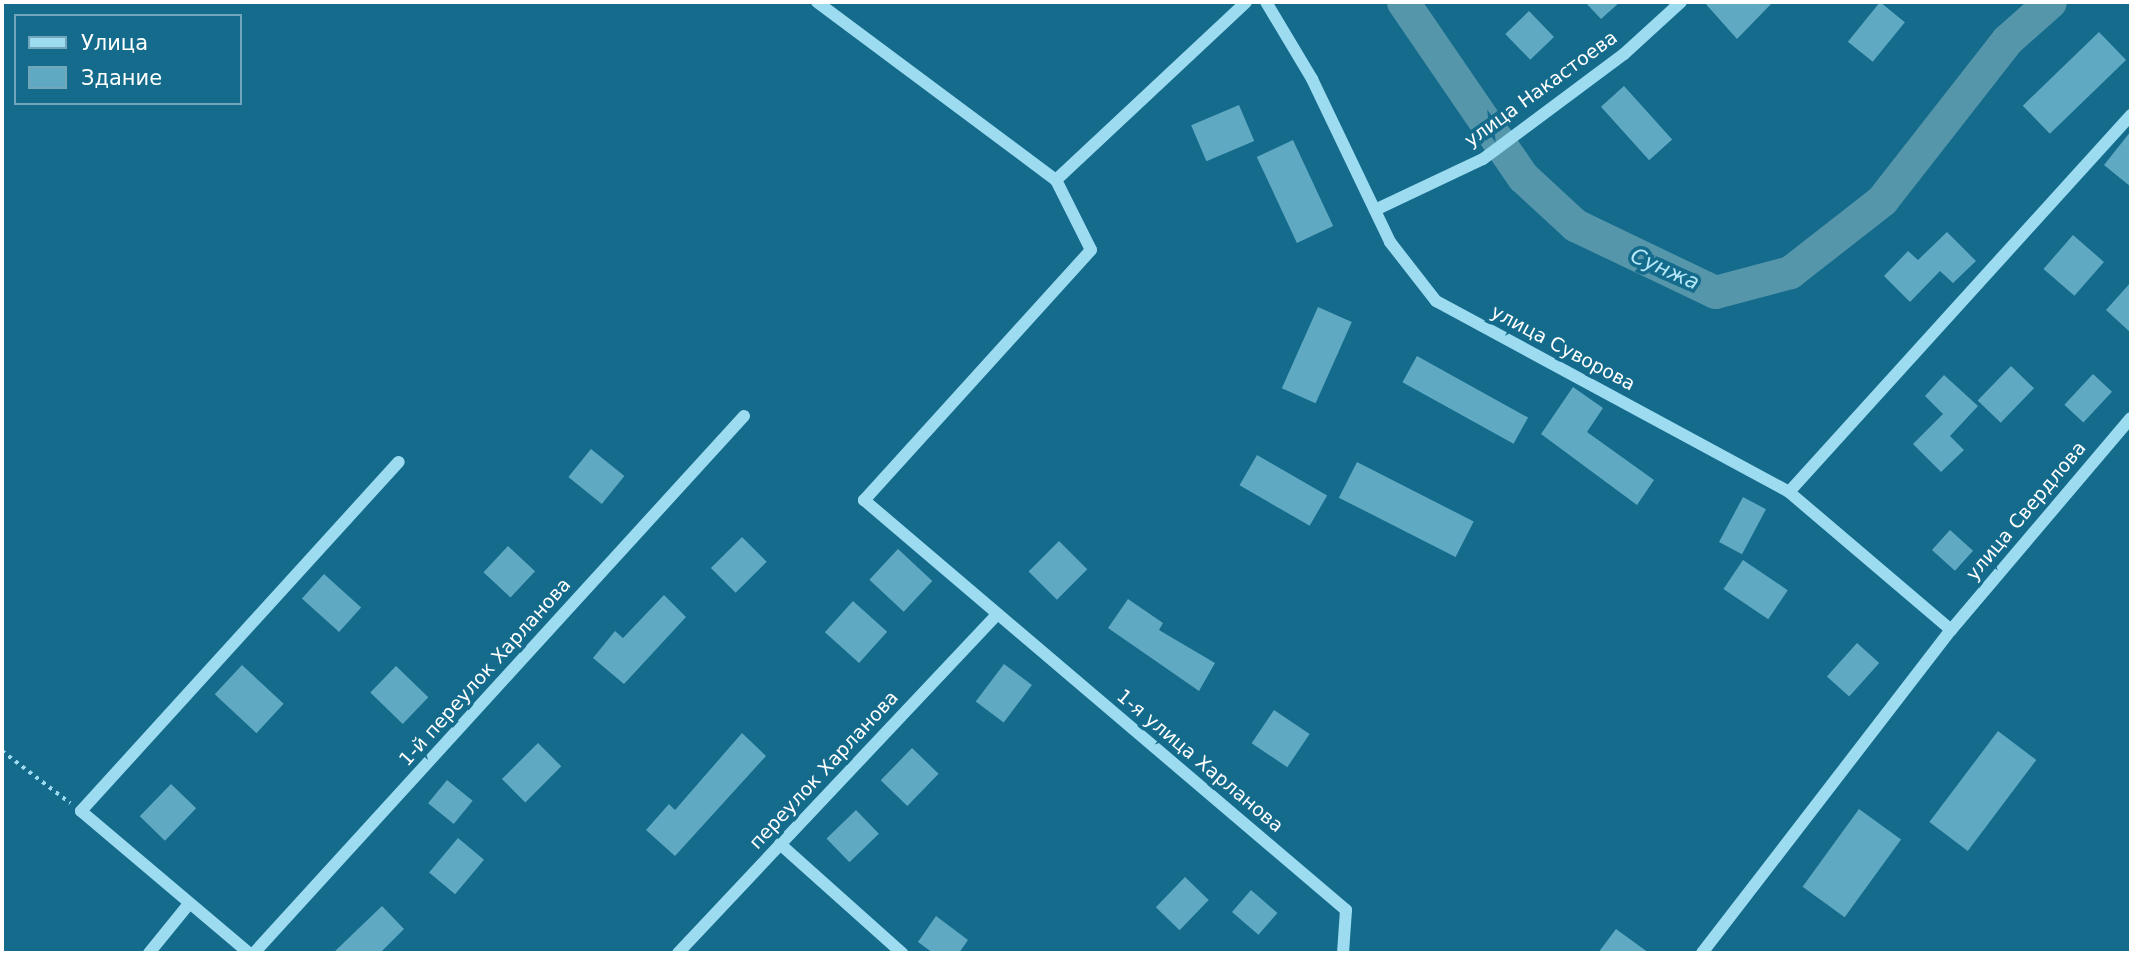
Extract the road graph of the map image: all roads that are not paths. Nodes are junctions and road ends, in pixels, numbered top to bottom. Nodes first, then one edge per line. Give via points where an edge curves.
1 (817, 2) edge
2 (1246, 2) edge
3 (1266, 2) edge
4 (1681, 2) edge
5 (2131, 115) edge
6 (1056, 180) junction
7 (1375, 210) junction
8 (744, 416) dead end
9 (2131, 418) edge
10 (399, 462) dead end
11 (1789, 492) junction
12 (997, 614) junction
13 (1951, 630) junction
14 (780, 844) junction
15 (188, 905) junction
16 (149, 953) edge
17 (252, 953) edge
18 (678, 953) edge
19 (902, 953) edge
20 (1343, 953) edge
21 (1702, 953) edge

1 - 6 street
2 - 6 street
3 - 7 street, улица Суворова
4 - 7 street, улица Накастоева via 1483,159
5 - 11 street
6 - 12 street via 1091,250 864,500
7 - 11 street, улица Суворова via 1419,285 1436,302
8 - 17 street, 1-й переулок Харланова
9 - 13 street, улица Свердлова
10 - 15 street via 81,811
11 - 13 street, улица Суворова
12 - 14 street, переулок Харланова
12 - 20 street, 1-я улица Харланова via 1346,910
13 - 21 street, улица Свердлова
14 - 18 street, переулок Харланова
14 - 19 street
15 - 16 street
15 - 17 street

